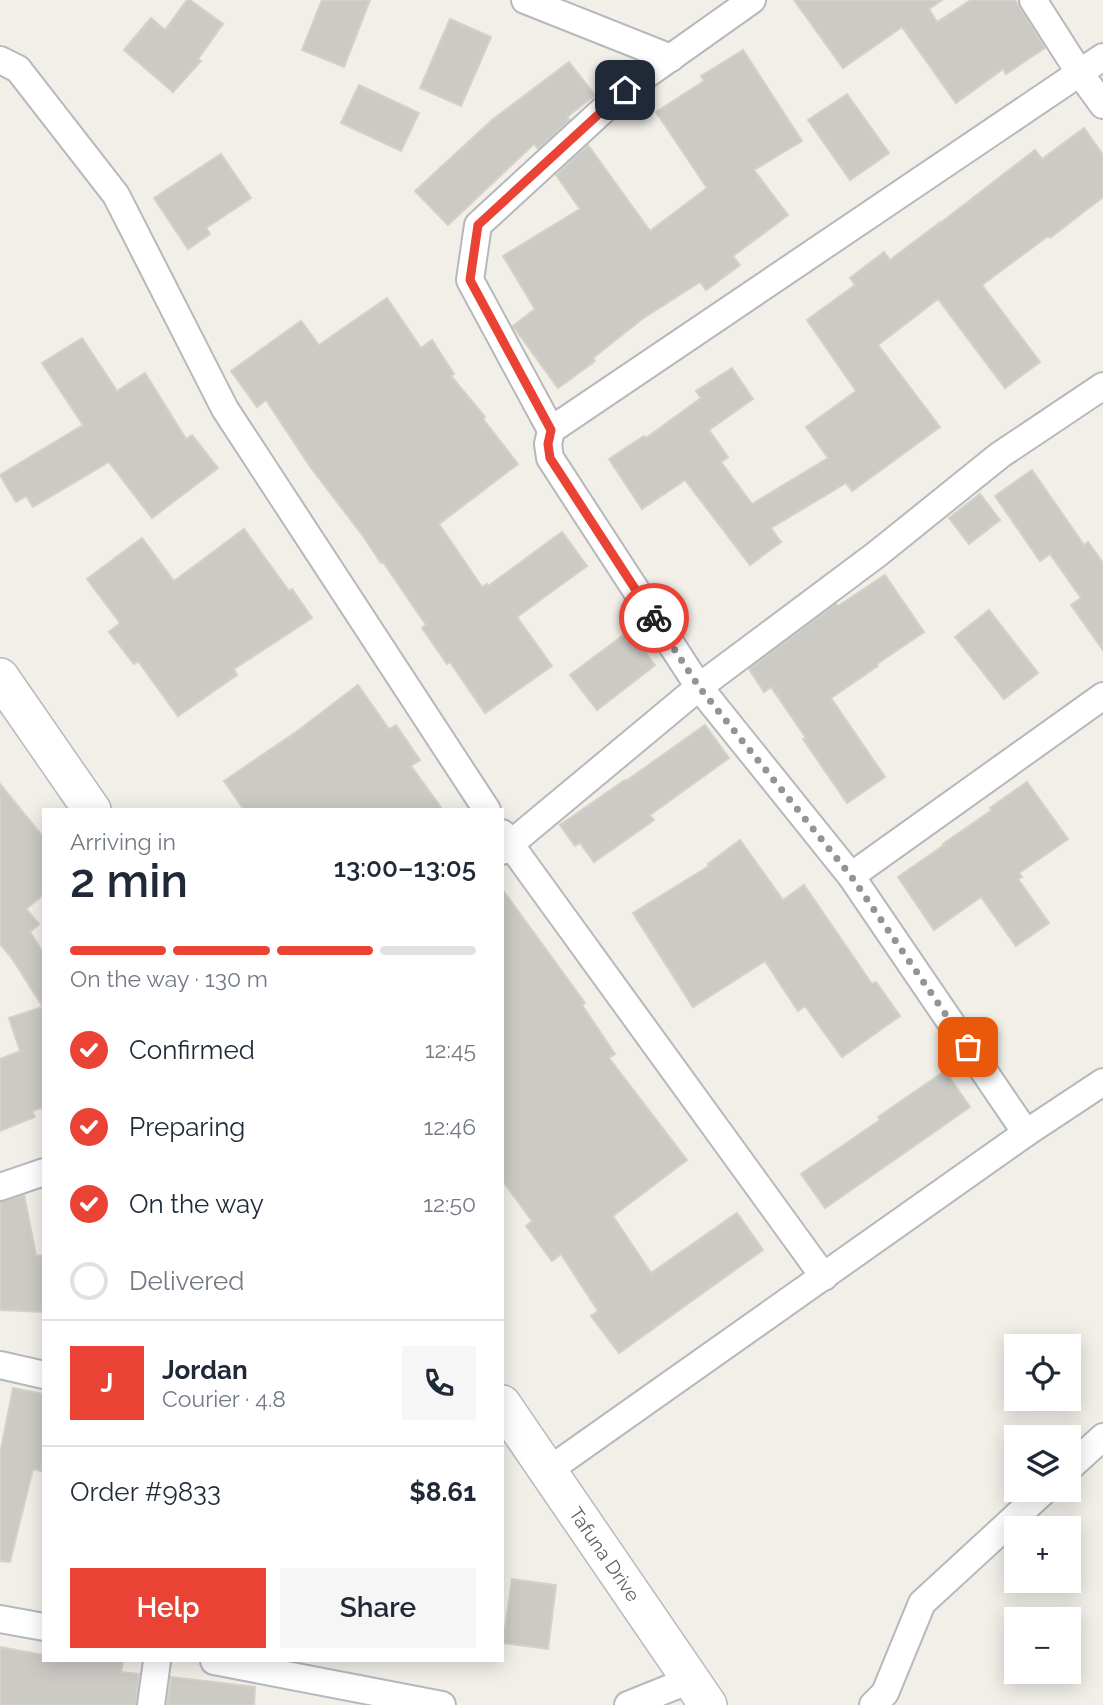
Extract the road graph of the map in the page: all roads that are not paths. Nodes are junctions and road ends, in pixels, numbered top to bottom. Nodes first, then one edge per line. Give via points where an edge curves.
1 (525, 0) edge
2 (751, 0) edge
3 (1033, 0) edge
4 (1103, 57) edge
5 (671, 58) junction
6 (0, 60) edge
7 (1079, 72) junction
8 (1103, 105) edge
9 (1103, 386) edge
10 (551, 430) junction
11 (0, 677) edge
12 (699, 687) junction
13 (1103, 696) edge
14 (91, 808) edge
15 (487, 808) edge
16 (505, 843) edge
17 (851, 876) junction
18 (1103, 1082) edge
19 (1026, 1133) junction
20 (42, 1173) edge
21 (0, 1187) edge
22 (824, 1277) junction
23 (0, 1365) edge
24 (42, 1374) edge
25 (504, 1407) edge
26 (1103, 1437) edge
27 (1081, 1457) edge
28 (549, 1470) junction
29 (1032, 1502) edge
30 (0, 1619) edge
31 (42, 1627) edge
32 (157, 1662) edge
33 (219, 1662) edge
34 (699, 1692) edge
35 (151, 1705) edge
36 (442, 1705) edge
37 (628, 1705) edge
38 (873, 1705) edge

1 - 5 street
2 - 5 street
3 - 7 street
4 - 7 street
5 - 10 street via 625,90 478,225 470,280
6 - 15 street via 18,69 116,195 225,409
7 - 8 street
7 - 10 street
9 - 12 street via 1000,455
10 - 12 street via 550,458
11 - 14 main road
12 - 16 street
12 - 17 street
13 - 17 street
16 - 22 street
17 - 19 street
18 - 19 street
19 - 22 street
20 - 21 street
22 - 28 street
23 - 24 street
25 - 28 main road, Tafuna Drive
26 - 27 street
28 - 34 main road, Tafuna Drive
29 - 38 street via 922,1603 885,1693
30 - 31 street
32 - 35 street
33 - 36 street
34 - 37 street

